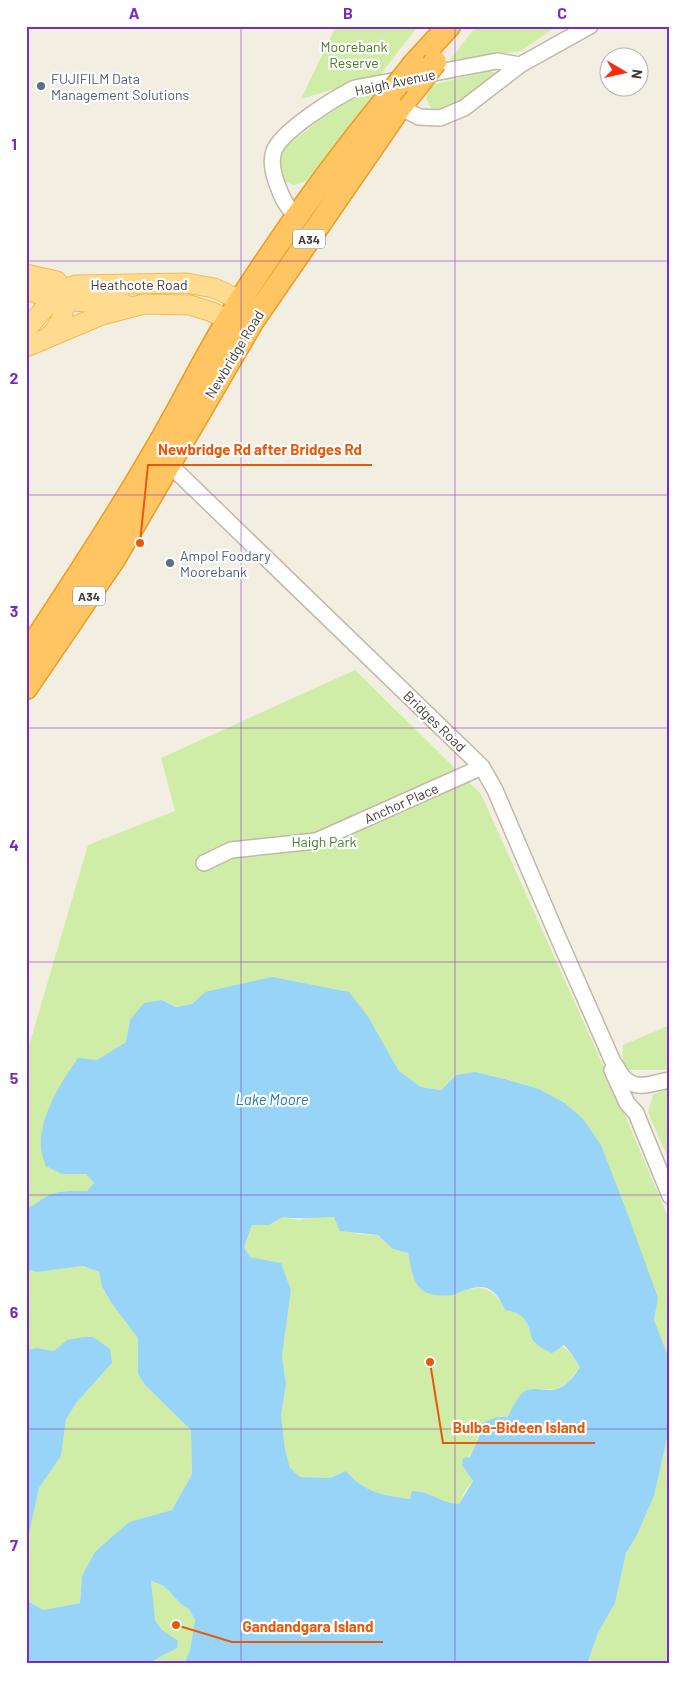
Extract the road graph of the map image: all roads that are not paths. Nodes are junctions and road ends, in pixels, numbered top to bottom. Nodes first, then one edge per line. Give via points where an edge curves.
1 (451, 26) edge
2 (590, 26) edge
3 (424, 63) junction
4 (520, 65) junction
5 (396, 100) junction
6 (297, 217) junction
7 (32, 283) edge
8 (83, 284) junction
9 (59, 297) junction
10 (240, 300) junction
11 (144, 304) junction
12 (41, 314) junction
13 (242, 324) junction
14 (26, 329) edge
15 (34, 344) edge
16 (161, 460) junction
17 (26, 655) edge
18 (26, 688) edge
19 (482, 767) junction
20 (204, 863) dead end
21 (616, 1065) junction
22 (670, 1080) edge
23 (649, 1085) junction
24 (636, 1114) junction
25 (670, 1196) edge

1 - 3 highway, Newbridge Road / A34
2 - 4 street, Haigh Avenue
3 - 5 highway, Newbridge Road / A34, bridge
3 - 5 highway, Newbridge Road / A34, bridge via 418,86
4 - 5 street, Haigh Avenue via 464,108 440,118 419,117
4 - 6 street, Haigh Avenue via 497,61 354,88 336,98 286,135 273,152 273,172 282,198
5 - 6 highway, Newbridge Road / A34 via 349,144
5 - 13 highway, Newbridge Road / A34
6 - 10 highway, Newbridge Road / A34
7 - 8 main road
7 - 9 main road
7 - 12 main road via 40,300
8 - 9 main road, Heathcote Road via 70,286
8 - 10 main road, Heathcote Road via 202,284
9 - 11 main road
9 - 12 main road
9 - 15 main road, Heathcote Road via 63,313 58,327
10 - 13 highway, Newbridge Road / A34
11 - 13 main road, Heathcote Road via 190,305
11 - 15 main road, Heathcote Road via 102,315
12 - 14 main road
13 - 16 highway, Newbridge Road / A34
16 - 17 highway, Newbridge Road / A34 via 119,512
16 - 18 highway, Newbridge Road / A34 via 114,559
16 - 19 street, Bridges Road
19 - 20 street, Anchor Place via 316,841 230,850
19 - 21 street, Bridges Road via 496,790
21 - 23 street, Bridges Road via 630,1083
21 - 24 street, Bridges Road via 612,1070 627,1103
22 - 23 street, Bridges Road
23 - 24 street via 641,1091
24 - 25 street, Bridges Road

